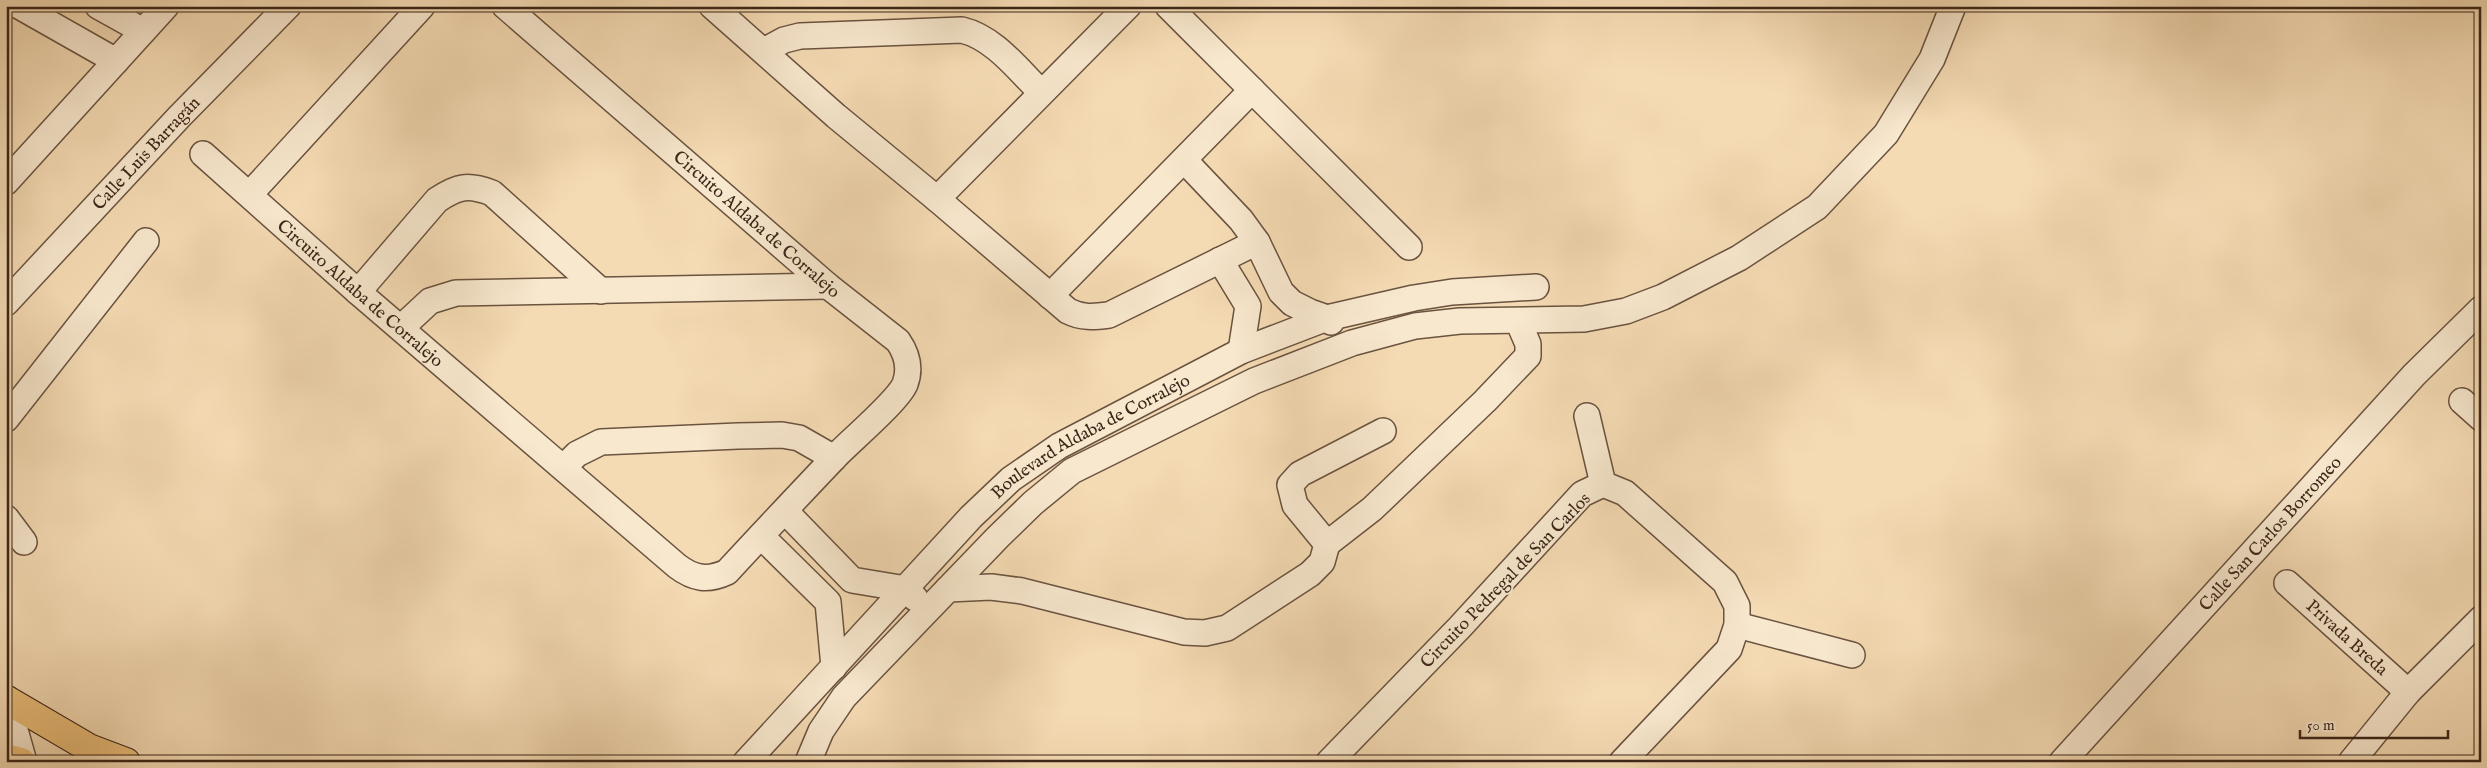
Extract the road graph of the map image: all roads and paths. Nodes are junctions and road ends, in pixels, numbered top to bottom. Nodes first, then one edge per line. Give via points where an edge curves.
1 (19, 6) edge
2 (98, 6) edge
3 (166, 6) edge
4 (288, 6) edge
5 (422, 6) edge
6 (505, 6) edge
7 (712, 6) edge
8 (1128, 6) edge
9 (1168, 6) edge
10 (1953, 6) edge
11 (134, 26) junction
12 (764, 52) junction
13 (109, 56) junction
14 (1252, 90) junction
15 (1042, 92) junction
16 (202, 154) dead end
17 (1184, 160) junction
18 (6, 182) edge
19 (250, 194) junction
20 (937, 199) junction
21 (146, 241) dead end
22 (1257, 242) junction
23 (1409, 247) dead end
24 (1220, 260) junction
25 (828, 286) junction
26 (1536, 287) dead end
27 (601, 291) junction
28 (358, 292) junction
29 (1281, 292) junction
30 (1050, 296) junction
31 (6, 303) edge
32 (1248, 306) junction
33 (2481, 309) edge
34 (1327, 318) junction
35 (1518, 321) junction
36 (401, 328) junction
37 (1352, 343) junction
38 (1241, 351) junction
39 (2462, 401) dead end
40 (1587, 416) dead end
41 (2481, 418) edge
42 (6, 419) edge
43 (1383, 431) dead end
44 (834, 458) junction
45 (564, 467) junction
46 (1603, 484) junction
47 (785, 511) junction
48 (6, 518) edge
49 (761, 536) junction
50 (24, 542) dead end
51 (1327, 544) junction
52 (852, 580) junction
53 (2287, 583) dead end
54 (906, 589) junction
55 (948, 589) junction
56 (828, 602) junction
57 (927, 611) junction
58 (2481, 619) edge
59 (1737, 625) junction
60 (1852, 655) dead end
61 (834, 667) junction
62 (2408, 692) junction
63 (7, 699) edge
64 (6, 758) edge
65 (22, 762) edge
66 (126, 762) edge
67 (746, 762) edge
68 (808, 762) edge
69 (1329, 762) edge
70 (1622, 762) edge
71 (2062, 762) edge
72 (2351, 762) edge

1 - 13 street
2 - 11 street
3 - 11 street
4 - 31 street, Calle Luis Barragán via 192,103
5 - 19 street
6 - 25 street, Circuito Aldaba de Corralejo
7 - 12 street
8 - 15 street
9 - 14 street
10 - 35 street, Boulevard Aldaba de Corralejo via 1932,59 1886,134 1817,207 1740,258 1664,297 1626,311 1584,319
11 - 13 street
12 - 15 street via 784,40 800,36 962,30 988,41
12 - 20 street
13 - 18 street
14 - 17 street
14 - 23 street
15 - 20 street
16 - 19 street, Circuito Aldaba de Corralejo
17 - 22 street via 1241,220
17 - 30 street
19 - 28 street, Circuito Aldaba de Corralejo
20 - 30 street
21 - 42 street
22 - 24 street
22 - 29 street
24 - 30 street via 1109,315 1078,316
24 - 32 street
25 - 27 street
25 - 44 street, Circuito Aldaba de Corralejo via 898,341 907,360 908,373 895,398
26 - 34 street, Boulevard Aldaba de Corralejo via 1452,292
27 - 28 street via 492,193 464,187 437,200
27 - 36 street via 447,295 422,306
28 - 36 street, Circuito Aldaba de Corralejo
29 - 32 street
29 - 34 street via 1292,303
32 - 38 street
33 - 71 street, Calle San Carlos Borromeo via 2414,375
34 - 37 street
34 - 38 street, Boulevard Aldaba de Corralejo
35 - 37 street, Boulevard Aldaba de Corralejo via 1460,321 1415,326
35 - 51 street via 1528,344 1528,356 1486,401 1372,509
36 - 45 street, Circuito Aldaba de Corralejo
37 - 55 street, Boulevard Aldaba de Corralejo via 1254,381 1072,471 1033,503
38 - 54 street, Boulevard Aldaba de Corralejo via 1059,446 1011,479
39 - 41 street
40 - 46 street
43 - 51 street via 1300,474 1290,485 1295,505
44 - 45 street via 799,438 738,436 602,442 577,454
44 - 47 street, Circuito Aldaba de Corralejo
45 - 49 street, Circuito Aldaba de Corralejo via 689,575 715,578 727,572
46 - 59 street, Circuito Pedregal de San Carlos via 1626,493 1725,582 1737,606
46 - 69 street, Circuito Pedregal de San Carlos via 1582,494
47 - 49 street, Circuito Aldaba de Corralejo
47 - 52 street
48 - 50 street
49 - 56 street
51 - 55 street via 1322,562 1310,574 1227,628 1205,633 1184,632 1022,591 991,587
52 - 54 street
52 - 56 street
53 - 62 street, Privada Breda
54 - 57 street
54 - 61 street, Boulevard Aldaba de Corralejo
55 - 57 street, Boulevard Aldaba de Corralejo
56 - 61 street
57 - 68 street, Boulevard Aldaba de Corralejo via 844,697 822,731
58 - 62 street
59 - 60 street
59 - 70 street, Circuito Pedregal de San Carlos via 1729,649
61 - 67 street, Boulevard Aldaba de Corralejo
62 - 72 street
63 - 65 street
63 - 66 main road via 90,748
64 - 65 main road

